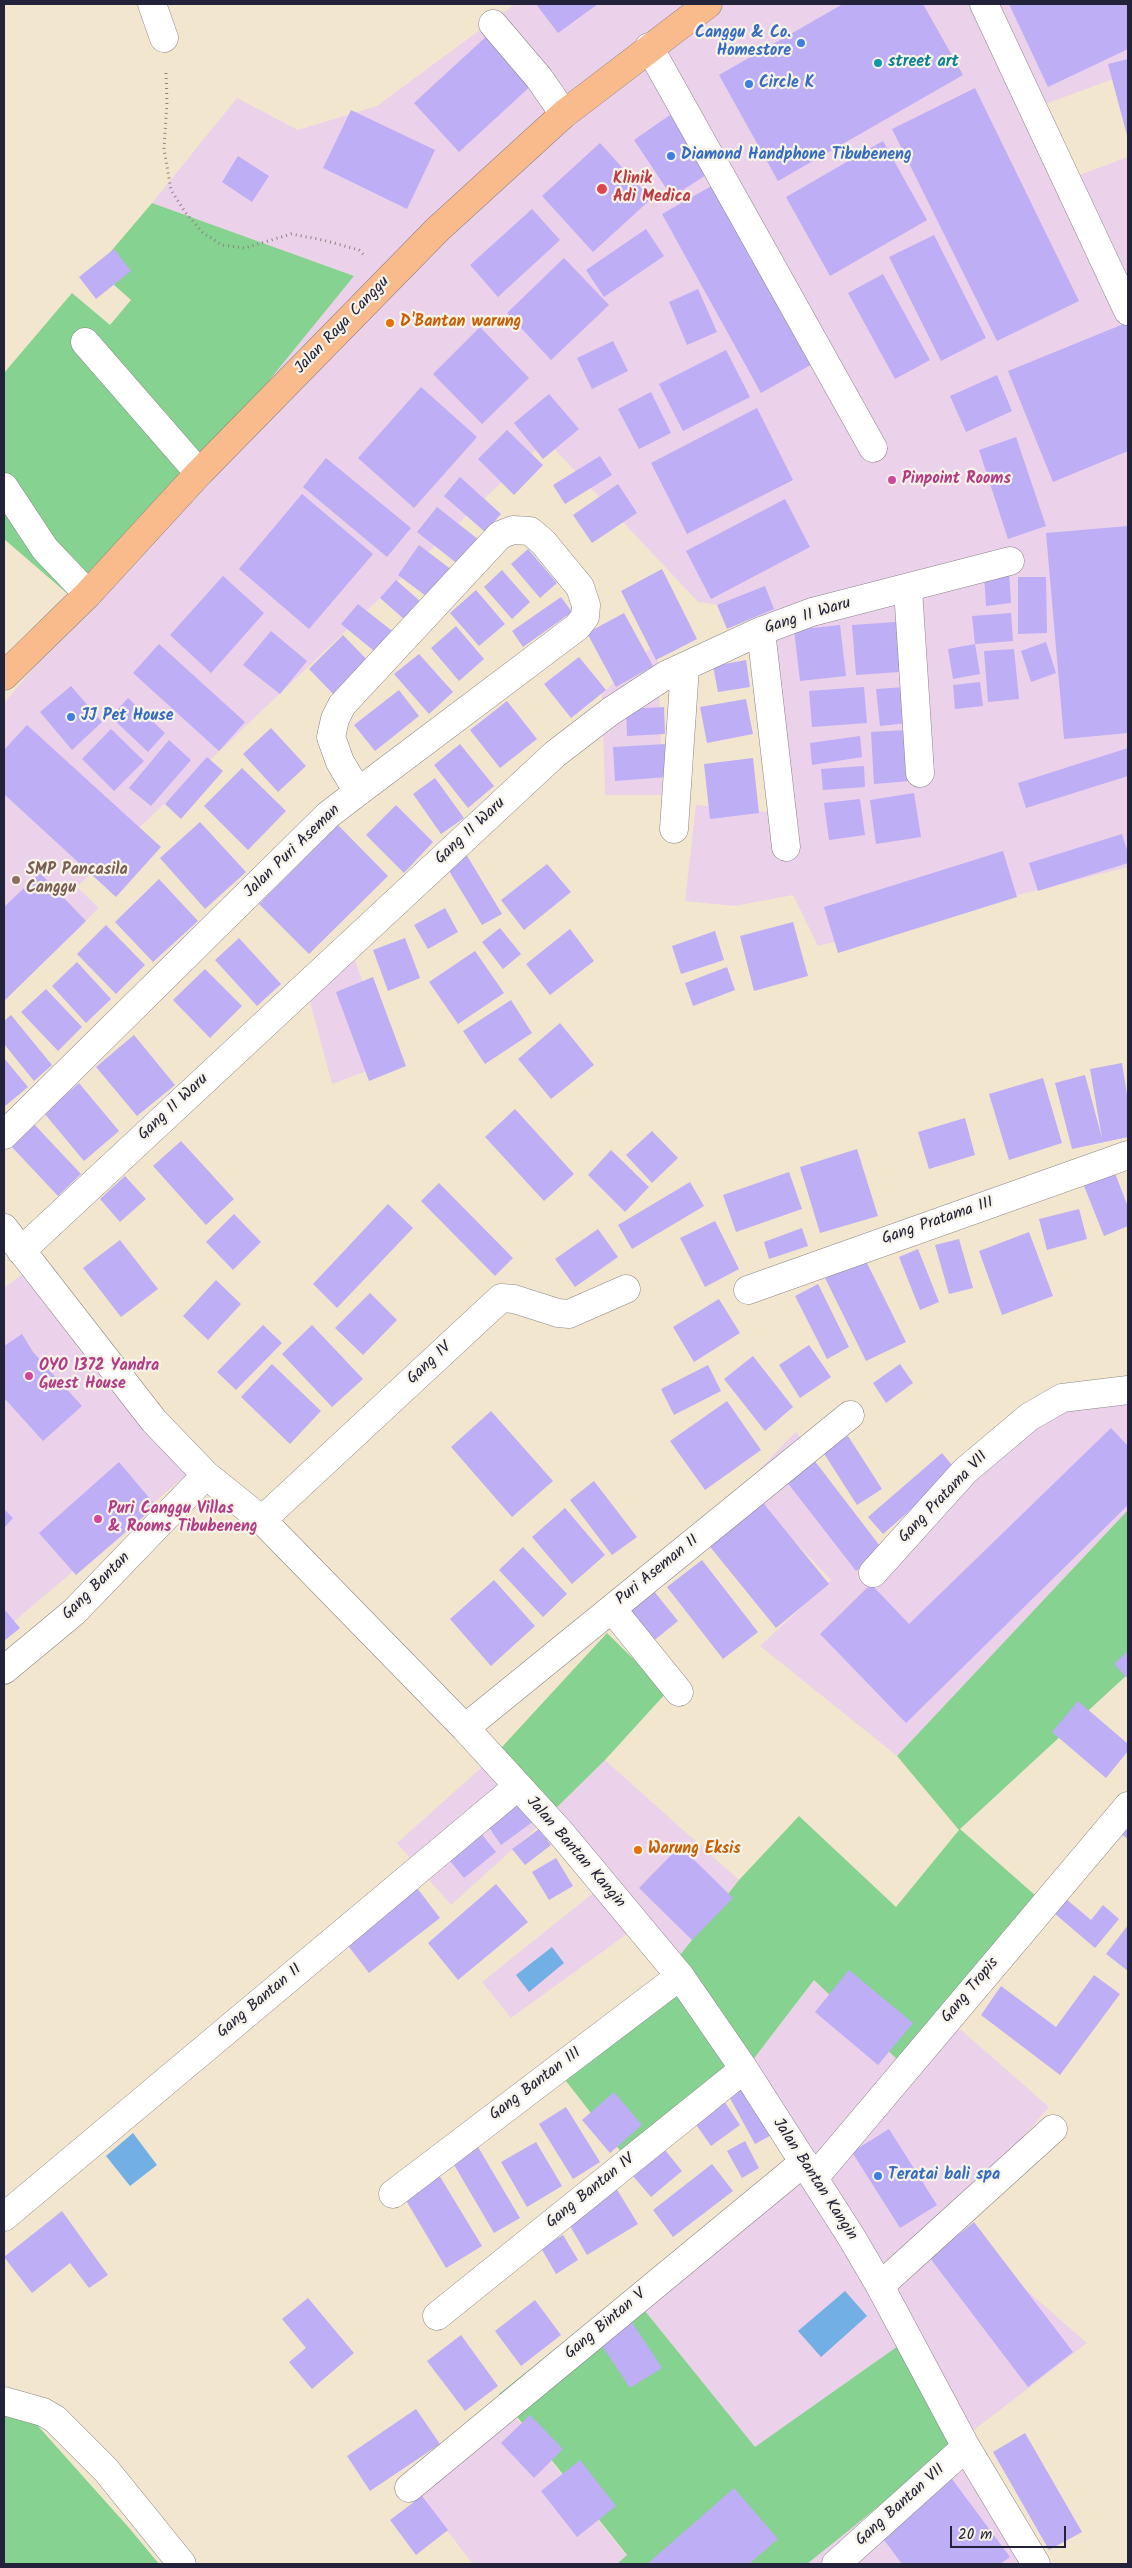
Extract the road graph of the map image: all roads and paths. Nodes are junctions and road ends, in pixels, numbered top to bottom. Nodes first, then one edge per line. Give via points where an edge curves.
1 (152, 4) edge
2 (708, 4) edge
3 (984, 4) edge
4 (492, 24) dead end
5 (164, 38) joint
6 (649, 47) junction
7 (564, 114) junction
8 (386, 281) junction
9 (1128, 311) edge
10 (85, 342) dead end
11 (873, 448) dead end
12 (199, 473) junction
13 (4, 487) edge
14 (1010, 562) dead end
15 (908, 590) junction
16 (88, 594) junction
17 (761, 631) junction
18 (684, 667) junction
19 (4, 676) edge
20 (920, 773) dead end
21 (358, 792) junction
22 (674, 829) dead end
23 (786, 847) dead end
24 (4, 1135) edge
25 (1128, 1155) edge
26 (4, 1228) edge
27 (21, 1251) junction
28 (626, 1289) dead end
29 (748, 1290) dead end
30 (1128, 1390) edge
31 (850, 1414) dead end
32 (206, 1475) junction
33 (262, 1520) junction
34 (873, 1573) dead end
35 (612, 1609) junction
36 (4, 1670) edge
37 (678, 1692) dead end
38 (465, 1728) junction
39 (517, 1787) junction
40 (1128, 1806) edge
41 (680, 1976) junction
42 (744, 2069) junction
43 (1053, 2129) dead end
44 (809, 2170) junction
45 (393, 2194) dead end
46 (4, 2218) edge
47 (880, 2286) junction
48 (437, 2316) dead end
49 (4, 2401) edge
50 (966, 2447) junction
51 (409, 2488) dead end
52 (182, 2564) edge
53 (836, 2564) edge
54 (1036, 2564) edge

1 - 5 street
2 - 6 main road, Jalan Raya Canggu
3 - 9 street
4 - 7 street via 539,78
5 - 8 path via 167,102 164,148 171,190 203,233 222,245 245,248 291,234 323,240 359,250
6 - 7 main road, Jalan Raya Canggu
6 - 11 street
7 - 8 main road, Jalan Raya Canggu
8 - 12 main road, Jalan Raya Canggu
10 - 12 street
12 - 16 main road, Jalan Raya Canggu
13 - 16 street via 45,549
14 - 15 street, Gang II Waru
15 - 17 street, Gang II Waru via 812,612
15 - 20 street
16 - 19 main road, Jalan Raya Canggu
17 - 18 street, Gang II Waru
17 - 23 street
18 - 22 street
18 - 27 street, Gang II Waru via 611,711 555,754
21 - 21 street, Jalan Puri Aseman via 340,762 331,737 342,705 500,536 514,530 530,531 580,587 586,617
21 - 24 street, Jalan Puri Aseman via 328,815
25 - 29 street, Gang Pratama III
26 - 27 street, Jalan Bantan Kangin
27 - 32 street, Jalan Bantan Kangin via 154,1421
28 - 33 street, Gang IV via 569,1314 501,1298
30 - 34 street, Gang Pratama VII via 1062,1398 1029,1417 965,1471
31 - 35 street, Puri Aseman II
32 - 33 street, Jalan Bantan Kangin
32 - 36 street, Gang Bantan via 74,1612
33 - 38 street, Jalan Bantan Kangin
35 - 37 street
35 - 38 street, Puri Aseman II
38 - 39 street, Jalan Bantan Kangin
39 - 41 street, Jalan Bantan Kangin via 561,1833
39 - 46 street, Gang Bantan II
40 - 44 street, Gang Tropis
41 - 42 street, Jalan Bantan Kangin
41 - 45 street, Gang Bantan III
42 - 44 street, Jalan Bantan Kangin
42 - 48 street, Gang Bantan IV
43 - 47 street
44 - 47 street, Jalan Bantan Kangin
44 - 51 street, Gang Bintan V
47 - 50 street, Jalan Bantan Kangin
49 - 52 street via 43,2412 54,2419 106,2470
50 - 53 street, Gang Bantan VII
50 - 54 street, Jalan Bantan Kangin

